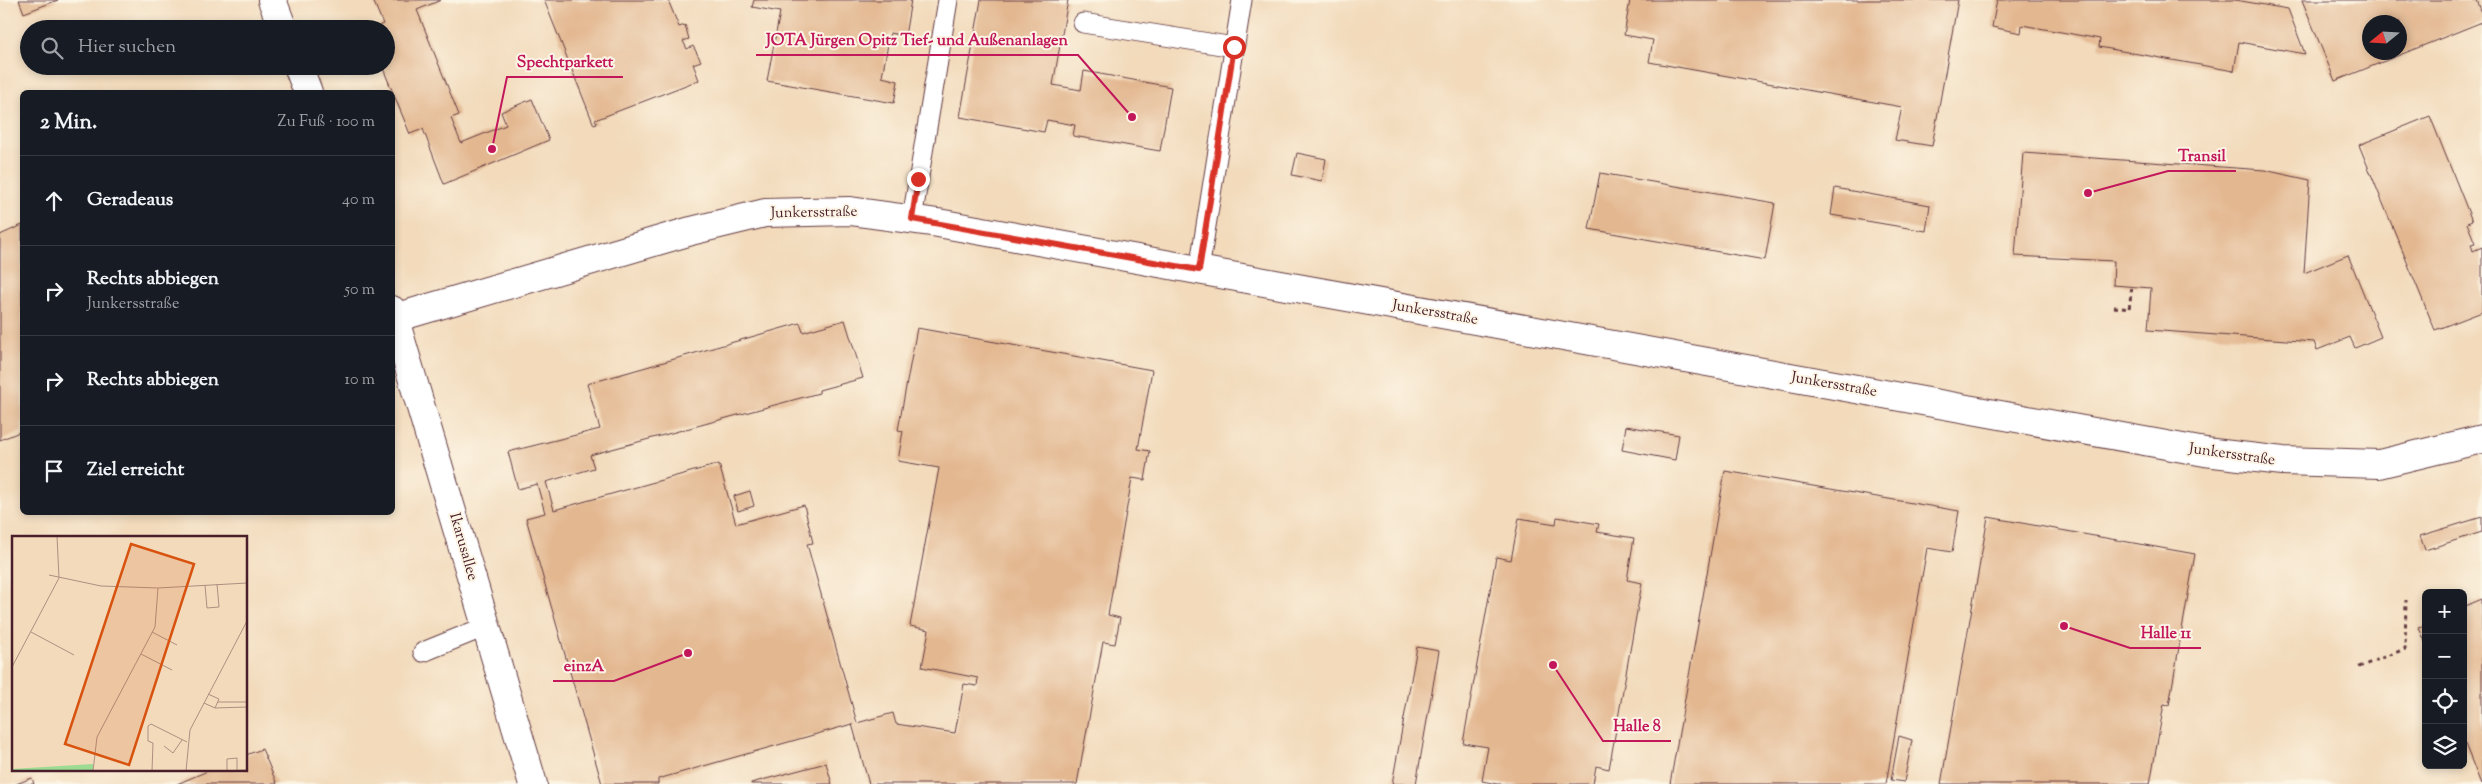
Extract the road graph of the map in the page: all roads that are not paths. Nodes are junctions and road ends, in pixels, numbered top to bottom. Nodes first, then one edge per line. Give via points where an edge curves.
1 (272, 0) edge
2 (948, 0) edge
3 (1242, 0) edge
4 (280, 20) edge
5 (1083, 23) dead end
6 (1234, 47) junction
7 (301, 75) edge
8 (307, 90) edge
9 (912, 219) junction
10 (1199, 270) junction
11 (395, 314) edge
12 (395, 317) edge
13 (2482, 439) edge
14 (486, 626) junction
15 (423, 652) dead end
16 (533, 784) edge

1 - 4 street
2 - 9 lane
3 - 6 lane
5 - 6 lane
6 - 10 lane
7 - 8 street
9 - 10 street, Junkersstraße
9 - 11 street, Junkersstraße via 850,211 765,213
10 - 13 street, Junkersstraße via 2206,452 2283,461 2379,464
12 - 14 street, Ikarusallee
14 - 15 lane
14 - 16 street, Ikarusallee

